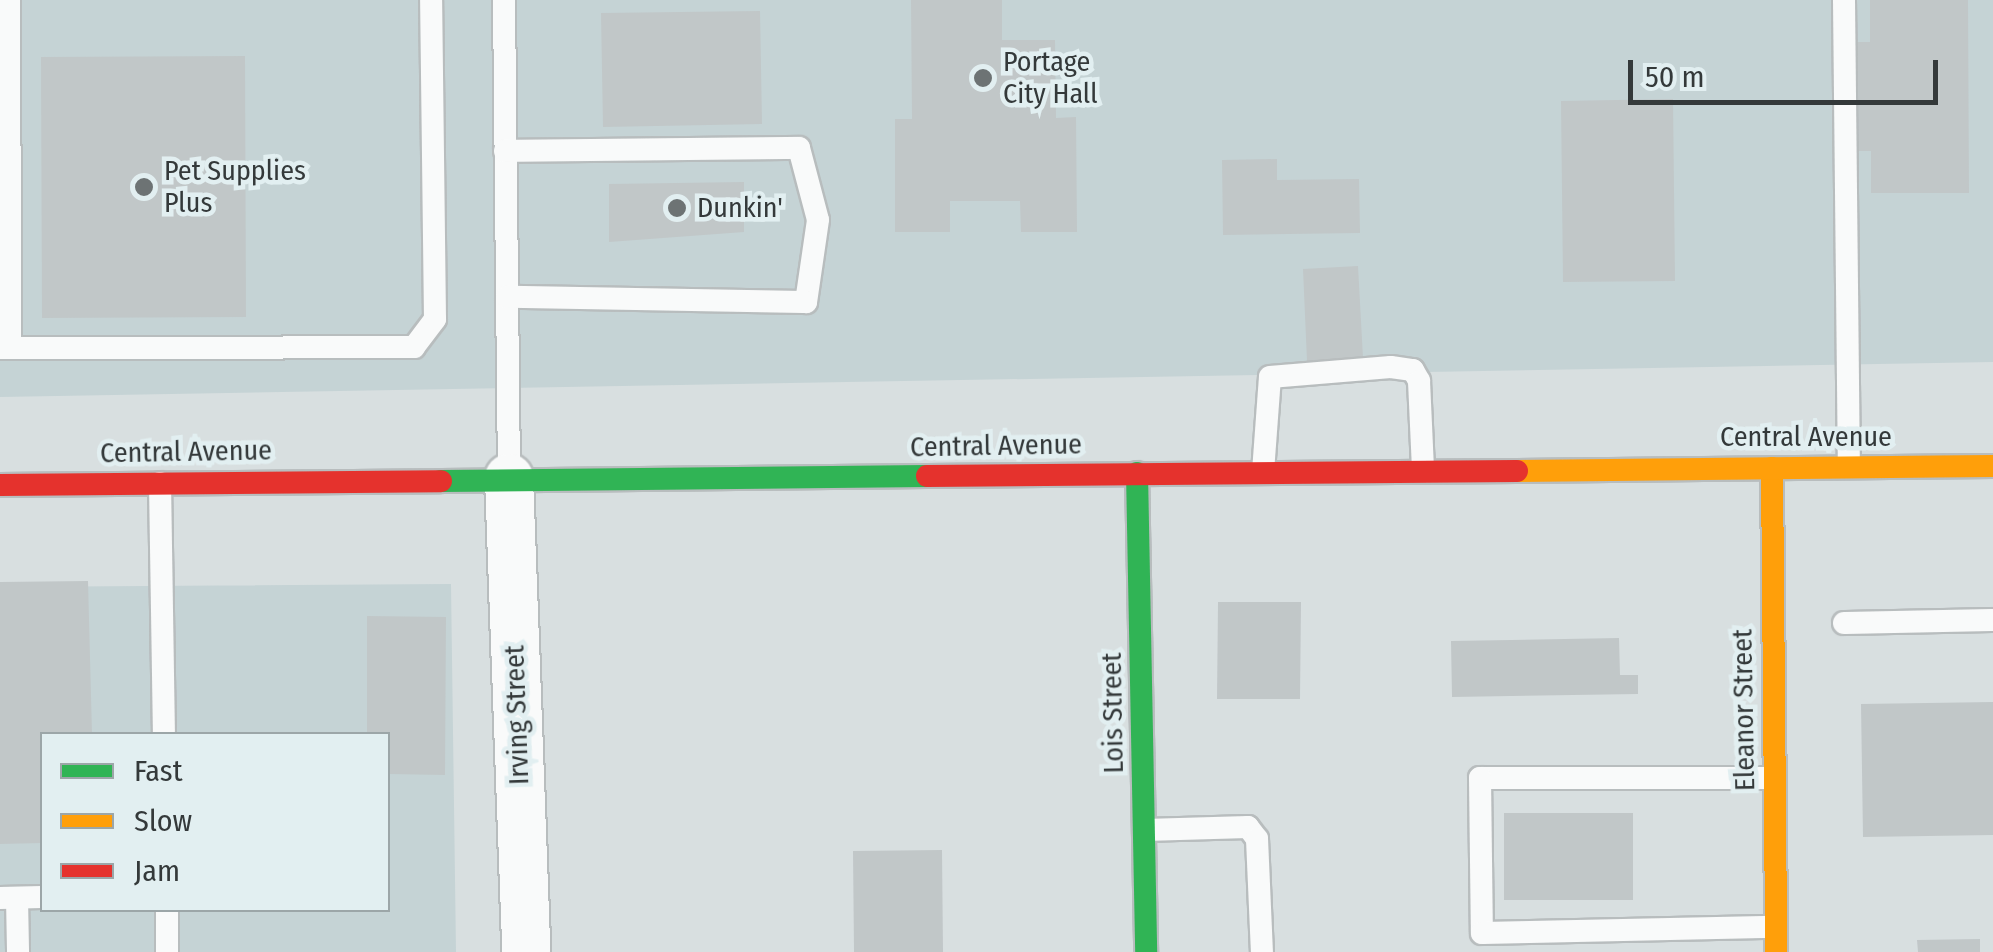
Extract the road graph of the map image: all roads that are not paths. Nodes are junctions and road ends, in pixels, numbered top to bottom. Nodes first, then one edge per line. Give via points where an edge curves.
1 (8, 0) edge
2 (431, 0) edge
3 (504, 0) edge
4 (1844, 0) edge
5 (506, 151) junction
6 (507, 297) junction
7 (5, 348) edge
8 (1993, 466) edge
9 (1849, 467) junction
10 (1772, 468) junction
11 (1423, 470) junction
12 (1262, 472) junction
13 (1138, 473) junction
14 (509, 478) junction
15 (160, 483) junction
16 (0, 485) edge
17 (1993, 620) edge
18 (1844, 623) dead end
19 (164, 732) edge
20 (1774, 778) junction
21 (1145, 830) junction
22 (40, 897) edge
23 (9, 898) edge
24 (167, 912) edge
25 (1776, 927) junction
26 (18, 952) edge
27 (168, 952) edge
28 (526, 952) edge
29 (1146, 952) edge
30 (1262, 952) edge
31 (1776, 952) edge

1 - 7 lane
2 - 7 lane via 435,320 414,347
3 - 5 lane
4 - 9 lane
5 - 6 lane
5 - 6 lane via 799,148 818,220 806,302
6 - 14 lane
8 - 9 main road, Central Avenue
9 - 10 main road, Central Avenue
10 - 11 main road, Central Avenue
10 - 20 main road, Eleanor Street
11 - 12 main road, Central Avenue
11 - 12 lane via 1419,381 1412,370 1392,368 1270,377
12 - 13 main road, Central Avenue
13 - 14 main road, Central Avenue
13 - 21 main road, Lois Street
14 - 15 main road, Central Avenue
14 - 28 street, Irving Street
15 - 16 main road, Central Avenue
15 - 19 lane
17 - 18 lane
20 - 25 main road, Eleanor Street
20 - 25 lane via 1480,778 1482,933
21 - 29 main road, Lois Street
21 - 30 lane via 1248,827 1258,839
22 - 23 lane
23 - 26 lane
24 - 27 lane
25 - 31 main road, Eleanor Street

